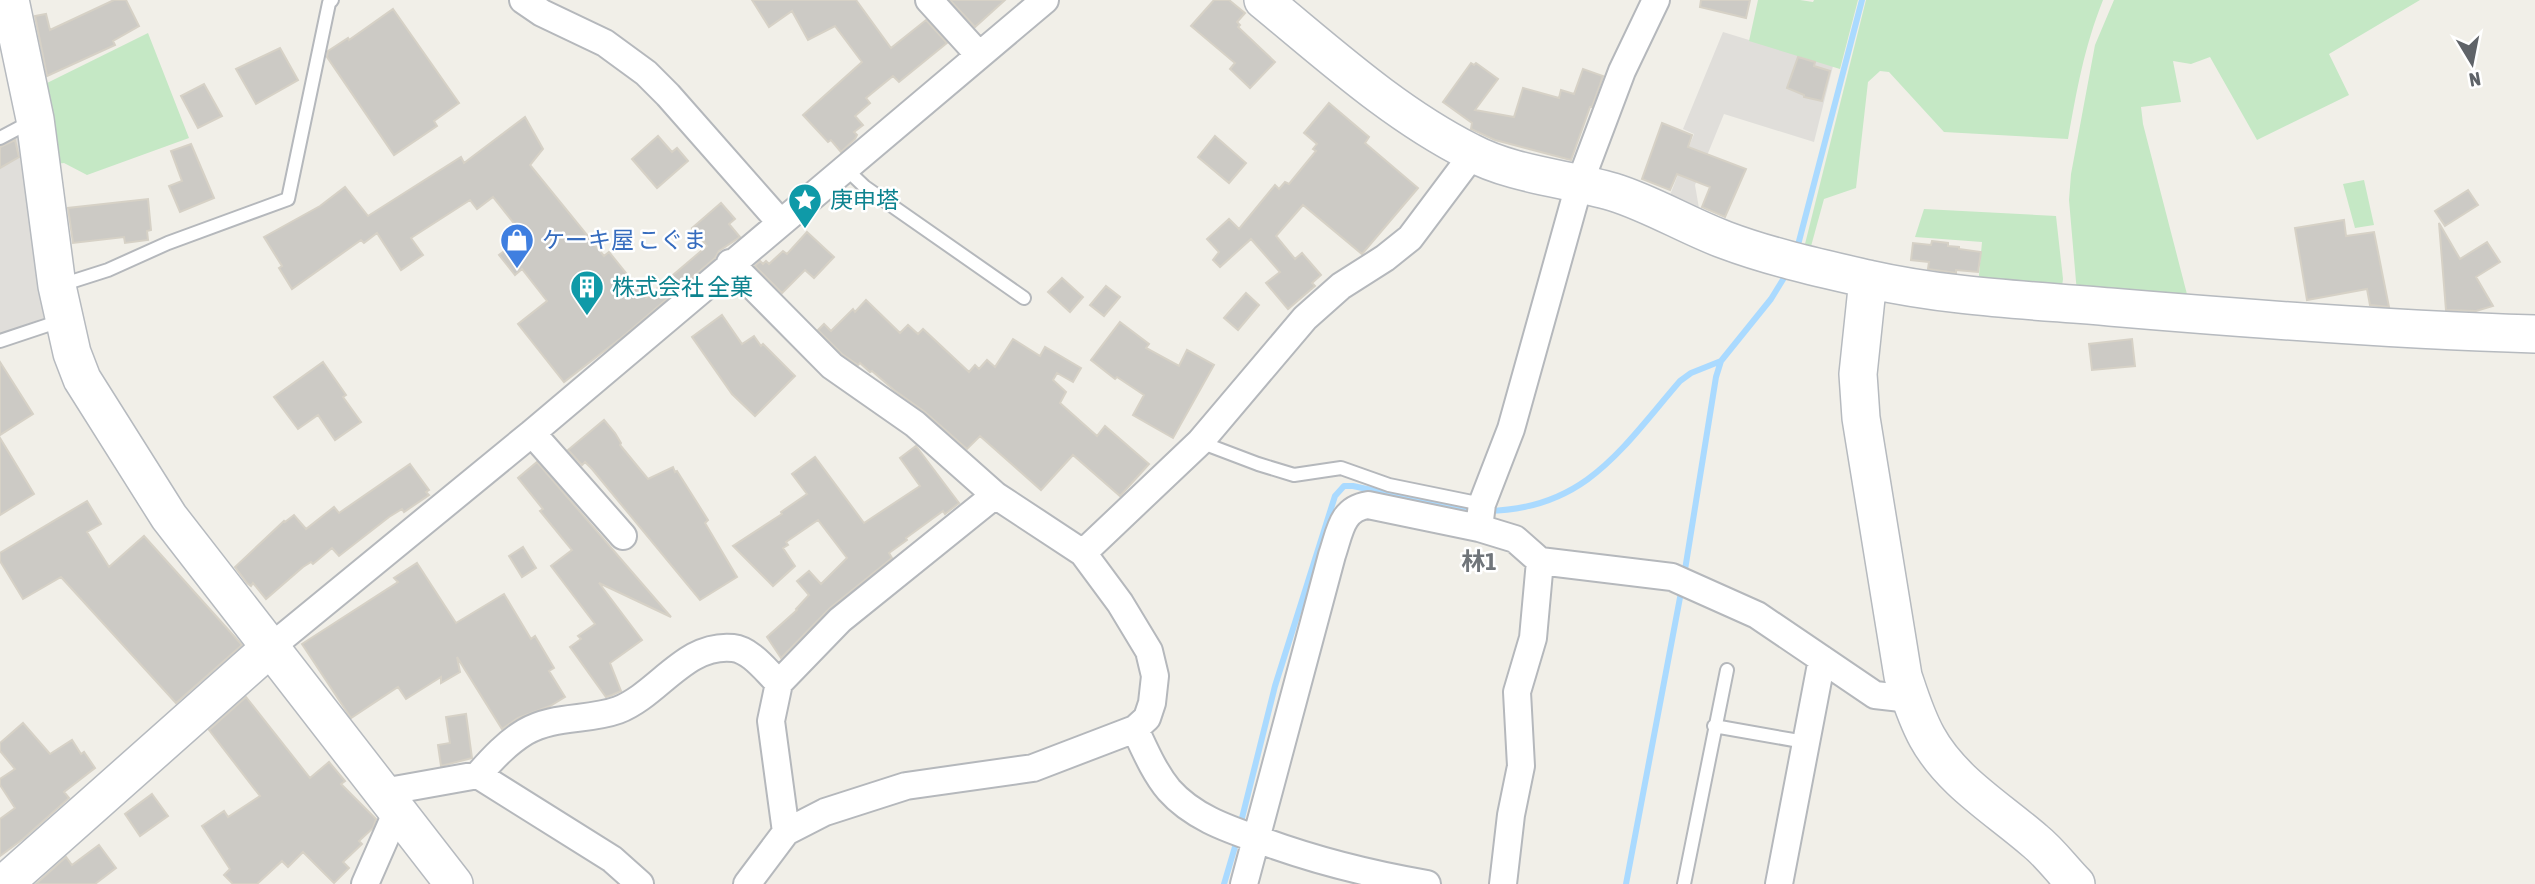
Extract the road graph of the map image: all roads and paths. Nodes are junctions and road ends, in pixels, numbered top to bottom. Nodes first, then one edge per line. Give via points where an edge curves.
1 (10, 0) edge
2 (332, 0) edge
3 (523, 0) edge
4 (929, 0) edge
5 (1045, 0) edge
6 (1263, 0) edge
7 (1656, 0) edge
8 (979, 55) junction
9 (35, 119) junction
10 (0, 138) edge
11 (1473, 154) junction
12 (845, 168) junction
13 (1579, 185) junction
14 (780, 222) junction
15 (730, 263) junction
16 (1868, 279) junction
17 (1024, 299) dead end
18 (61, 303) junction
19 (2535, 334) edge
20 (0, 341) edge
21 (532, 433) junction
22 (1200, 442) junction
23 (995, 495) junction
24 (1480, 516) junction
25 (623, 536) dead end
26 (1083, 553) junction
27 (1540, 561) junction
28 (271, 647) junction
29 (1822, 659) junction
30 (1727, 670) dead end
31 (779, 683) junction
32 (1910, 699) junction
33 (1714, 726) junction
34 (1135, 729) junction
35 (1805, 742) junction
36 (478, 775) junction
37 (390, 801) junction
38 (786, 832) junction
39 (1256, 839) junction
40 (4, 884) edge
41 (365, 884) edge
42 (454, 884) edge
43 (640, 884) edge
44 (747, 884) edge
45 (1244, 884) edge
46 (1427, 884) edge
47 (1503, 884) edge
48 (1684, 884) edge
49 (1779, 884) edge
50 (2076, 884) edge

1 - 9 street
2 - 18 lane via 288,199 108,270
3 - 14 street via 605,43 646,73
4 - 8 street
5 - 8 street
6 - 11 street via 1388,102
7 - 13 street via 1622,71
8 - 12 street
9 - 10 lane
9 - 18 street
11 - 13 street
11 - 22 street via 1410,237 1305,318
12 - 14 street
12 - 17 lane via 865,187
13 - 16 street via 1637,201 1754,250
13 - 24 street via 1511,429
14 - 15 street
15 - 21 street
15 - 23 street via 832,366 915,424
16 - 19 street via 2021,301
16 - 32 street via 1858,374 1861,418
18 - 20 lane
18 - 28 street via 82,379 169,517
21 - 25 street
21 - 28 street
22 - 24 lane via 1294,475 1341,468
22 - 26 street
23 - 26 street
23 - 31 street via 840,620
24 - 27 street
24 - 39 street via 1368,505 1346,515
26 - 34 street via 1149,651 1154,676 1152,703 1147,718
27 - 29 street via 1672,577 1758,615
27 - 47 street via 1533,638 1517,692 1521,766
28 - 37 street
28 - 40 street
29 - 32 street via 1875,695
29 - 35 street
30 - 33 lane
31 - 36 street via 735,648 697,653 642,697 618,710 558,719 527,731 500,750
31 - 38 street via 771,721
32 - 50 street via 1928,738 1951,770 2038,843
33 - 35 lane
33 - 48 lane
34 - 38 street via 1032,768 906,786 825,812
34 - 39 street via 1154,769 1190,809
35 - 49 street
36 - 37 street
36 - 43 street via 612,859
37 - 41 street
37 - 42 street
38 - 44 street
39 - 45 street
39 - 46 street via 1364,873

